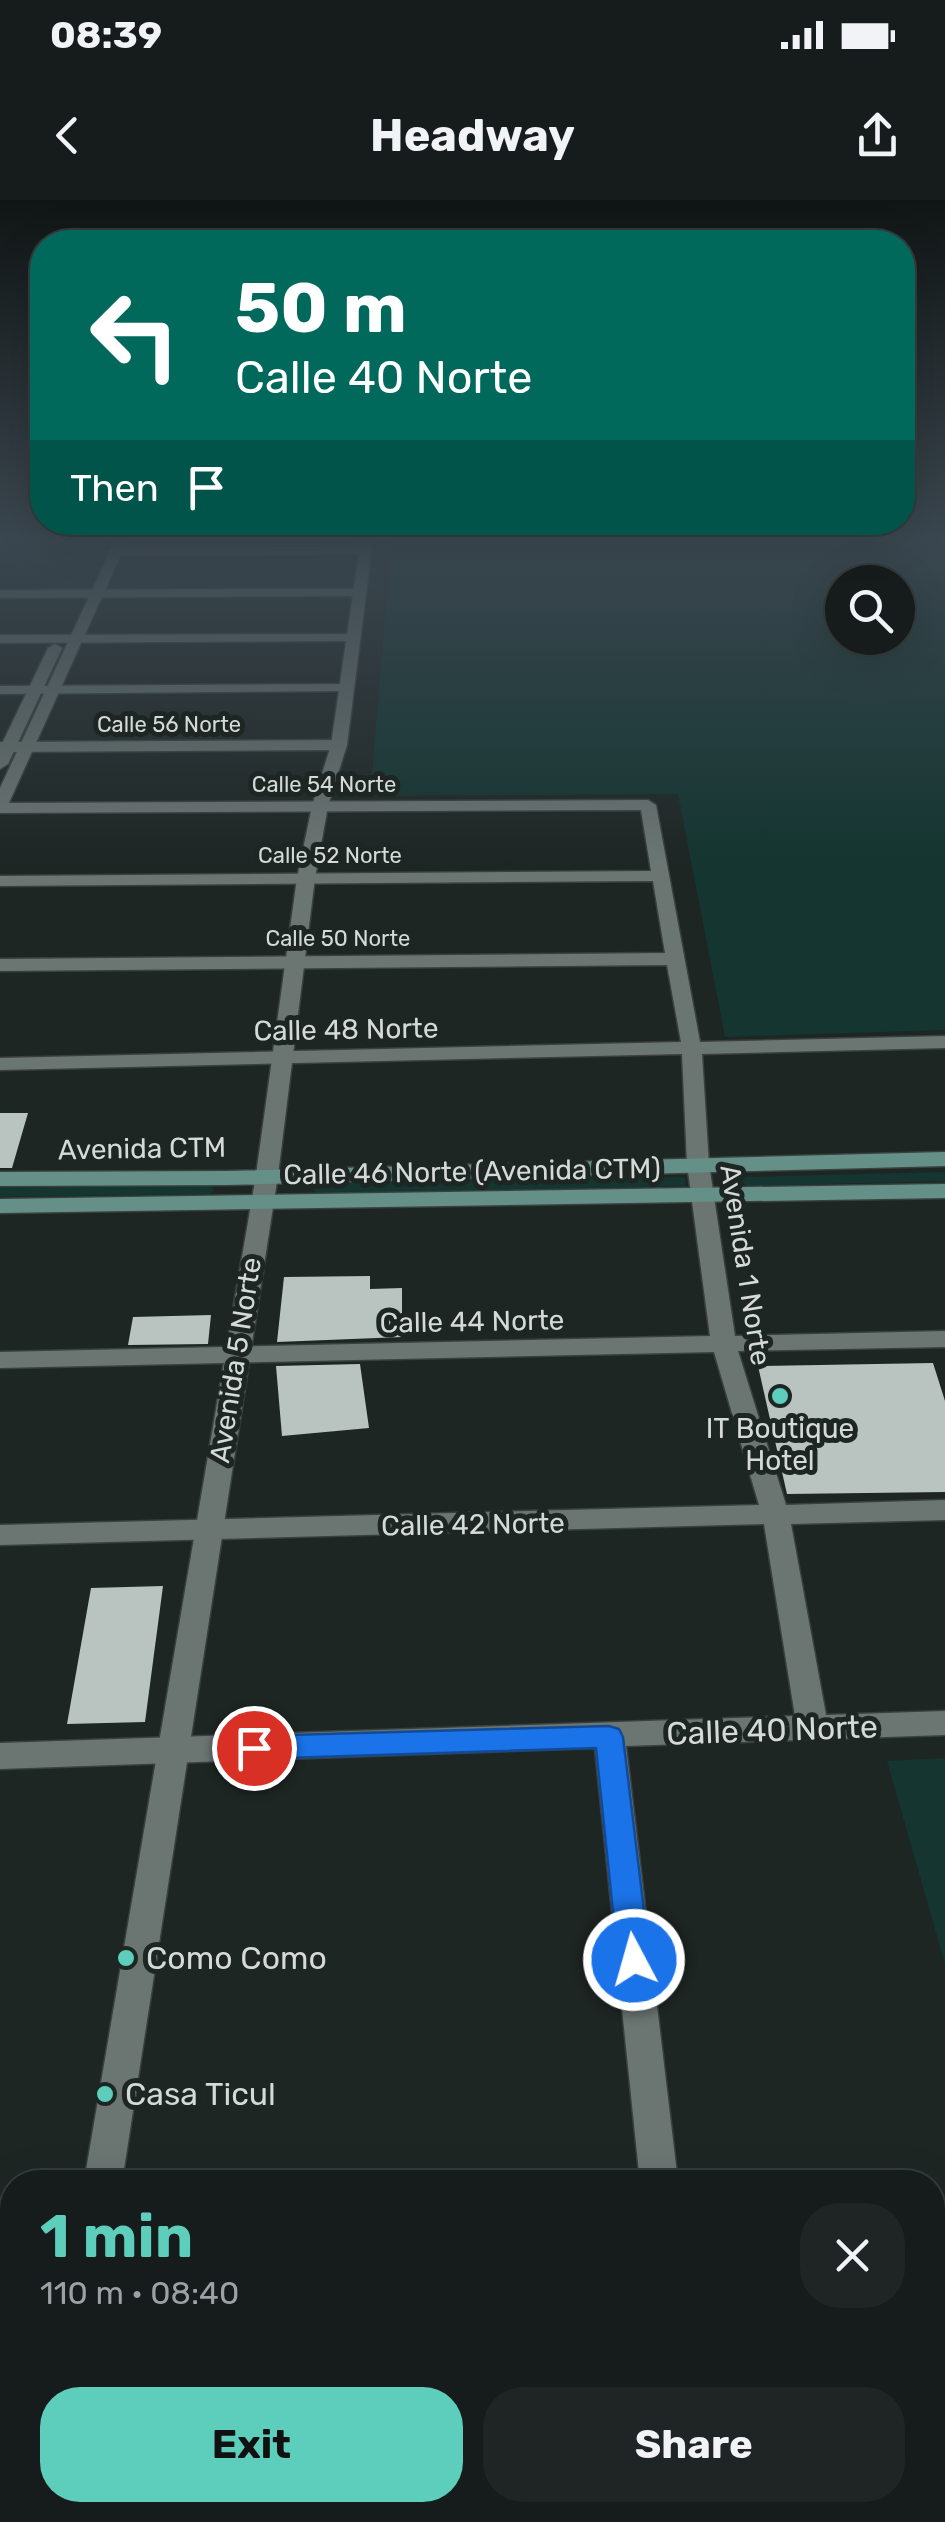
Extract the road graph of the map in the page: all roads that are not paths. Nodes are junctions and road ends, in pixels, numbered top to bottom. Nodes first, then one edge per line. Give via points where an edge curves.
1 (62, 647) edge
2 (65, 647) edge
3 (352, 647) edge
4 (346, 687) junction
5 (34, 689) junction
6 (54, 689) junction
7 (0, 690) edge
8 (339, 745) junction
9 (27, 746) junction
10 (4, 747) edge
11 (0, 764) edge
12 (320, 806) junction
13 (648, 806) joint
14 (0, 807) edge
15 (661, 876) junction
16 (306, 878) junction
17 (0, 881) edge
18 (676, 959) junction
19 (293, 960) junction
20 (0, 965) edge
21 (945, 1042) edge
22 (692, 1050) junction
23 (280, 1058) junction
24 (0, 1064) edge
25 (945, 1159) edge
26 (698, 1164) junction
27 (0, 1179) edge
28 (226, 1189) junction
29 (264, 1190) junction
30 (945, 1191) edge
31 (702, 1196) junction
32 (0, 1206) edge
33 (945, 1339) edge
34 (724, 1345) junction
35 (234, 1357) junction
36 (0, 1360) edge
37 (945, 1510) edge
38 (776, 1516) junction
39 (209, 1531) junction
40 (0, 1536) edge
41 (945, 1722) edge
42 (814, 1730) junction
43 (609, 1737) junction
44 (175, 1750) junction
45 (0, 1756) edge
46 (105, 2170) edge
47 (658, 2170) edge

1 - 5 street
2 - 6 street
3 - 4 street, Avenida 5 Norte
4 - 6 street
4 - 8 street, Avenida 5 Norte
5 - 6 street
5 - 7 street
5 - 10 street
6 - 9 street
8 - 9 street, Calle 56 Norte
8 - 12 street, Avenida 5 Norte
9 - 10 street, Calle 56 Norte
9 - 14 street
10 - 11 street
12 - 13 street, Calle 54 Norte
12 - 14 street, Calle 54 Norte
12 - 16 street, Avenida 5 Norte
13 - 15 street, Avenida 1 Norte
15 - 16 street, Calle 52 Norte
15 - 18 street, Avenida 1 Norte
16 - 17 street, Calle 52 Norte
16 - 19 street, Avenida 5 Norte
18 - 19 street, Calle 50 Norte
18 - 22 street, Avenida 1 Norte
19 - 20 street, Calle 50 Norte
19 - 23 street, Avenida 5 Norte
21 - 22 street, Calle 48 Norte
22 - 23 street, Calle 48 Norte
22 - 26 street, Avenida 1 Norte
23 - 24 street, Calle 48 Norte
23 - 29 street, Avenida 5 Norte
25 - 26 main road
26 - 29 main road
26 - 31 street, Avenida 1 Norte
27 - 28 main road, Avenida CTM
28 - 29 main road, Calle 46 Norte (Avenida CTM)
28 - 32 main road, Calle 46 Norte (Avenida CTM)
29 - 31 main road, Calle 46 Norte (Avenida CTM)
29 - 35 street, Avenida 5 Norte
30 - 31 main road, Calle 46 Norte (Avenida CTM)
31 - 34 street, Avenida 1 Norte
33 - 34 street, Calle 44 Norte
34 - 35 street, Calle 44 Norte
34 - 38 street, Avenida 1 Norte
35 - 36 street, Calle 44 Norte
35 - 39 street, Avenida 5 Norte
37 - 38 street, Calle 42 Norte
38 - 39 street, Calle 42 Norte
38 - 42 street, Avenida 1 Norte
39 - 40 street, Calle 42 Norte
39 - 44 street, Avenida 5 Norte
41 - 42 street, Calle 40 Norte
42 - 43 street, Calle 40 Norte
43 - 44 street, Calle 40 Norte
43 - 47 street
44 - 45 street, Calle 40 Norte
44 - 46 street, Avenida 5 Norte

